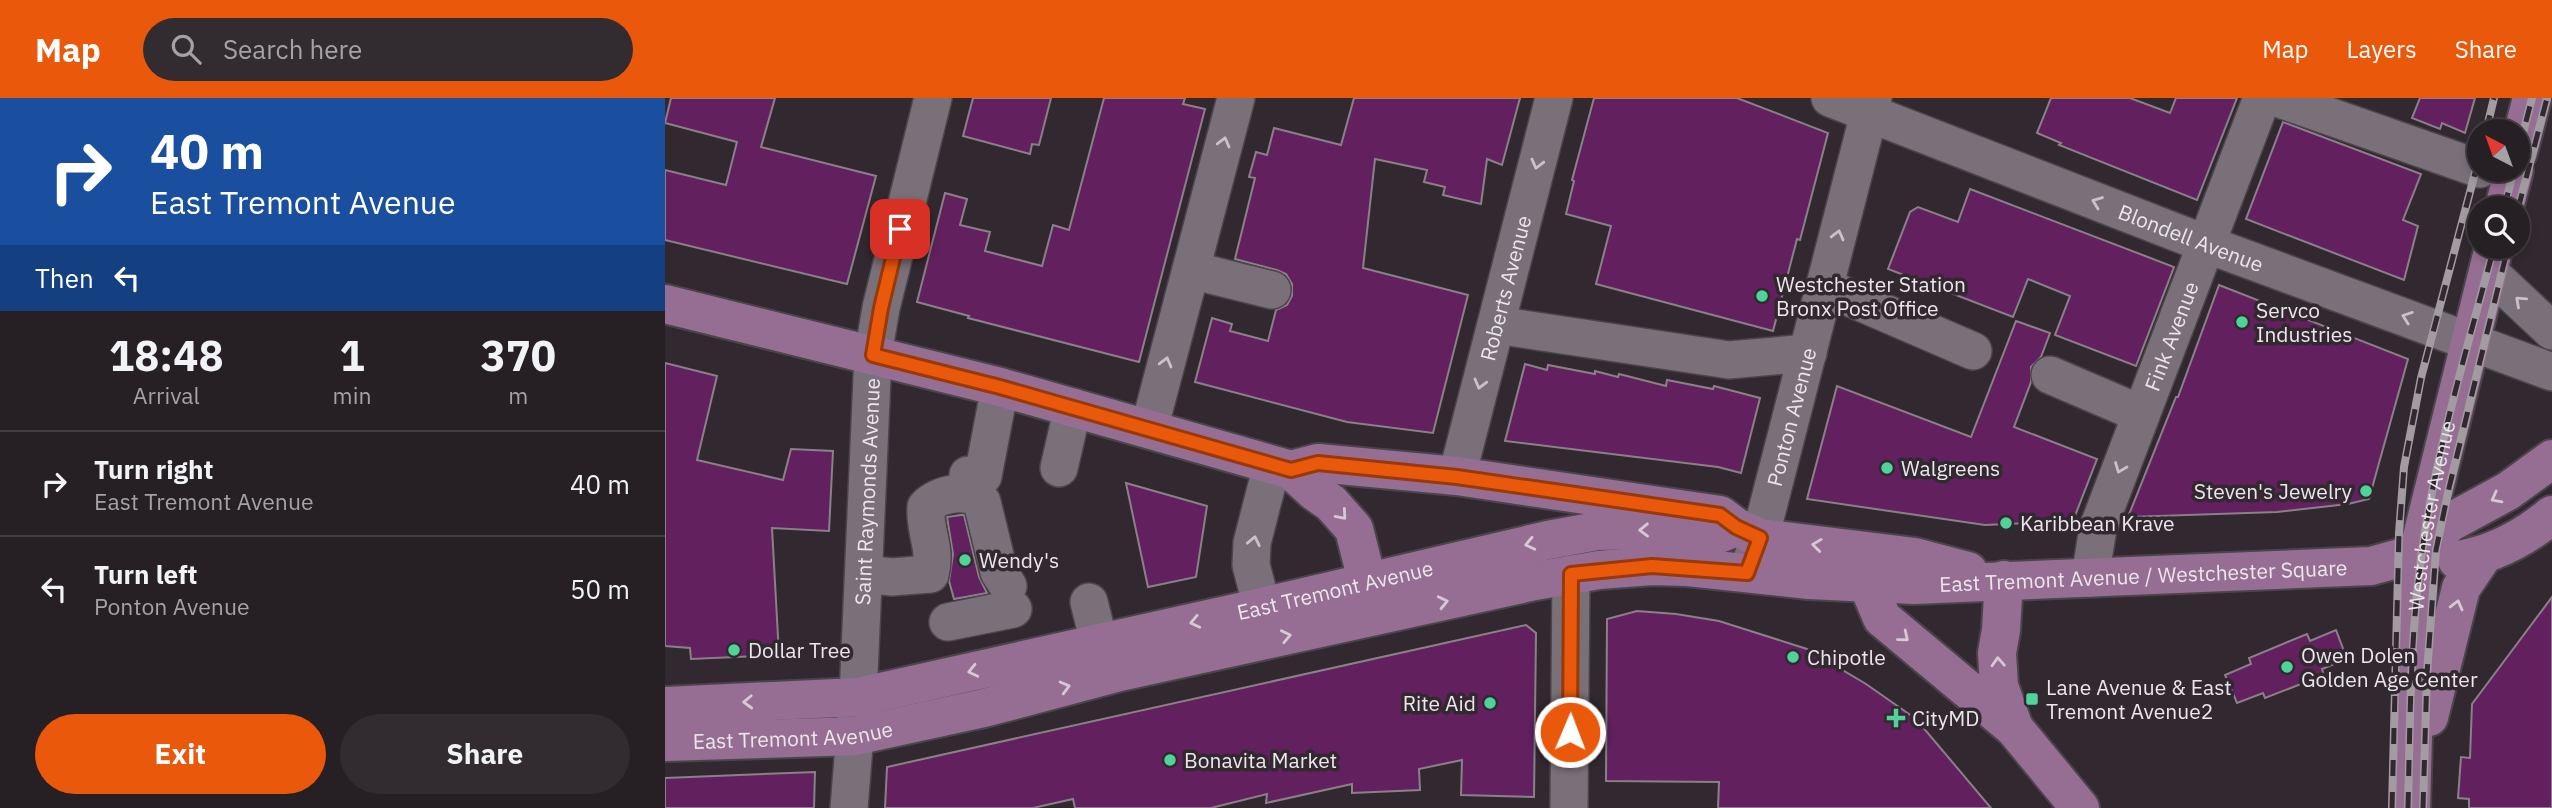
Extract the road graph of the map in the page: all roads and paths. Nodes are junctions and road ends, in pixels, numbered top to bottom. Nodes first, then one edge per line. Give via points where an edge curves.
1 (933, 98) edge
2 (1236, 98) edge
3 (1555, 98) edge
4 (1830, 98) edge
5 (2262, 98) edge
6 (2277, 98) edge
7 (2532, 98) edge
8 (1871, 105) edge
9 (2524, 119) edge
10 (2467, 163) edge
11 (2206, 244) junction
12 (2491, 259) edge
13 (1191, 270) junction
14 (1825, 287) junction
15 (1272, 290) dead end
16 (665, 304) edge
17 (1496, 325) junction
18 (2552, 331) edge
19 (2471, 340) junction
20 (1973, 351) dead end
21 (1808, 353) junction
22 (873, 355) junction
23 (2552, 372) edge
24 (2050, 374) dead end
25 (1000, 387) junction
26 (1073, 407) junction
27 (2141, 414) junction
28 (1149, 429) junction
29 (2552, 459) edge
30 (1282, 467) junction
31 (1059, 468) dead end
32 (975, 476) dead end
33 (1457, 477) junction
34 (926, 489) dead end
35 (2552, 515) edge
36 (1748, 546) junction
37 (2418, 553) junction
38 (2482, 556) junction
39 (1860, 566) junction
40 (864, 574) junction
41 (1571, 574) junction
42 (2090, 578) junction
43 (932, 579) junction
44 (2004, 580) junction
45 (1372, 599) junction
46 (1089, 601) dead end
47 (1012, 604) junction
48 (1262, 607) junction
49 (948, 622) dead end
50 (1099, 642) junction
51 (1025, 659) junction
52 (858, 697) junction
53 (665, 706) edge
54 (2014, 728) junction
55 (855, 736) junction
56 (665, 742) edge
57 (2411, 799) edge
58 (849, 808) edge
59 (1569, 808) edge
60 (2080, 808) edge

1 - 22 street, Saint Raymonds Avenue
13 -> 2 street
3 -> 17 street, Roberts Avenue
4 - 8 street, Blondell Avenue
5 - 11 street, Fink Avenue
6 - 10 street
7 - 9 main road
11 -> 8 street, Blondell Avenue
14 -> 8 street, Ponton Avenue
19 -> 11 street, Blondell Avenue
11 - 27 street, Fink Avenue
18 -> 12 street
12 - 19 main road, Westchester Avenue
13 - 15 street
28 -> 13 street
14 - 20 street
14 - 21 street, Ponton Avenue
16 - 22 main road
17 - 21 street via 1729,360
17 -> 33 street, Roberts Avenue
19 - 23 street, Blondell Avenue
19 - 37 main road, Westchester Avenue
21 - 36 street, Ponton Avenue
22 - 25 main road
22 - 40 street, Saint Raymonds Avenue
24 - 27 street
25 - 26 main road
25 - 32 street
26 - 28 main road
26 - 31 street
27 -> 42 street, Fink Avenue via 2098,528
28 - 30 main road
29 -> 37 main road via 2508,491 2449,523
30 - 33 main road via 1318,463
30 -> 45 main road via 1342,512 1355,529
48 -> 30 street via 1251,565 1252,543
33 - 36 main road via 1720,515
34 - 43 street via 913,498 911,524
35 - 38 main road
36 - 39 main road, East Tremont Avenue
36 - 41 main road, East Tremont Avenue via 1652,566
36 -> 45 main road, East Tremont Avenue via 1719,534 1597,531 1532,543
37 - 38 main road via 2444,561
37 - 42 main road, East Tremont Avenue / Westchester Square via 2371,566
37 - 57 main road, Westchester Avenue
57 -> 38 main road, Westchester Avenue via 2461,588
39 - 44 main road, East Tremont Avenue / Westchester Square via 1914,585
39 -> 54 main road via 1882,618
40 - 43 street
40 - 52 street, Saint Raymonds Avenue
45 -> 41 main road, East Tremont Avenue
41 - 59 street
42 - 44 main road, East Tremont Avenue / Westchester Square
43 - 47 street via 934,559 926,506 933,500 967,493 982,502
54 -> 44 main road via 1999,686 1997,653
45 - 48 main road, East Tremont Avenue
55 -> 45 main road, East Tremont Avenue via 1120,673
46 - 50 street
47 - 49 street
47 - 51 street
48 -> 50 main road, East Tremont Avenue
50 - 51 main road, East Tremont Avenue
51 -> 52 main road, East Tremont Avenue
52 -> 53 main road, East Tremont Avenue
52 - 55 street, Saint Raymonds Avenue
54 - 60 main road
55 - 56 main road, East Tremont Avenue
55 - 58 street, Saint Raymonds Avenue

